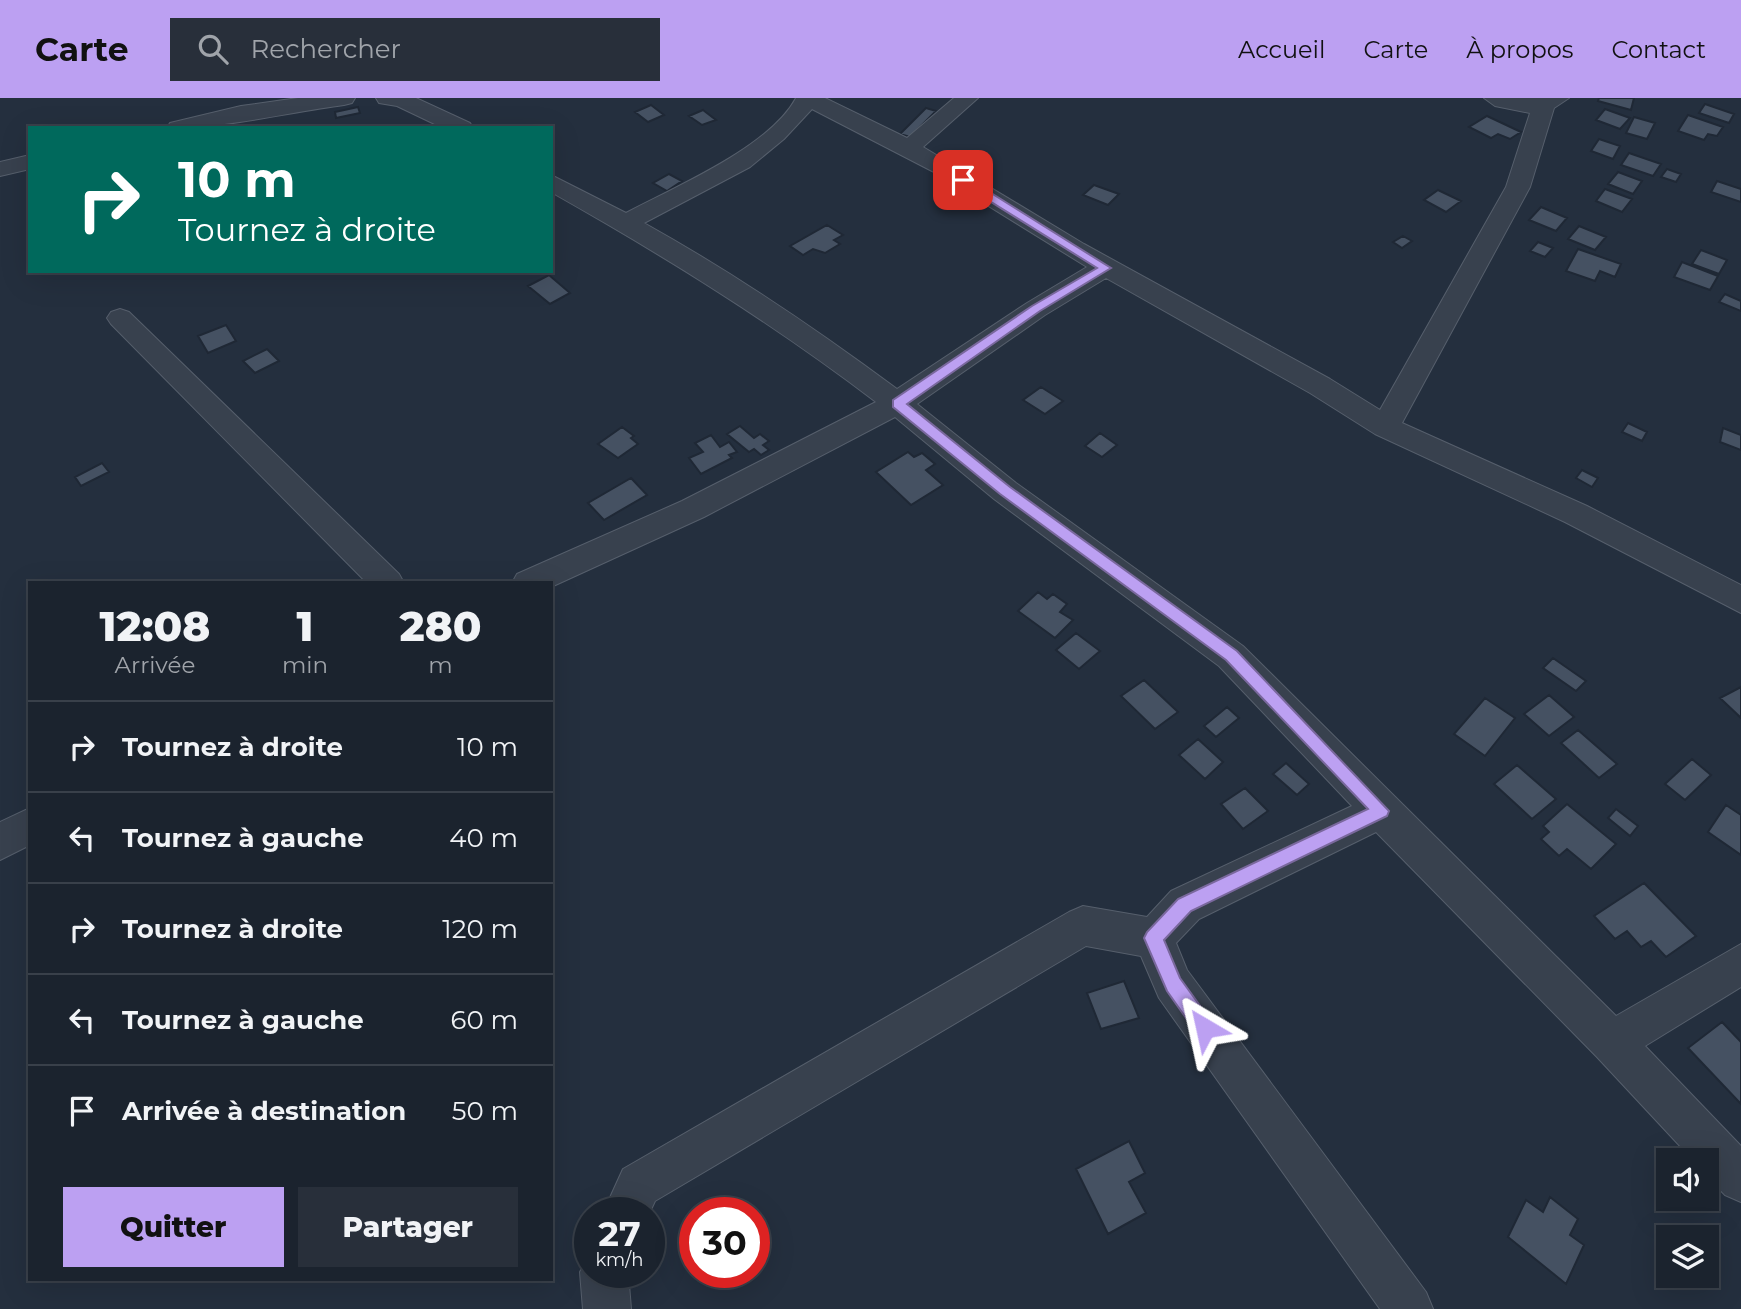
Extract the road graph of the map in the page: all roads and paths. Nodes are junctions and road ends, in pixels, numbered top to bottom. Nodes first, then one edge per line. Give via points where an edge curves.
1 (344, 98) edge
2 (387, 98) edge
3 (967, 98) edge
4 (1495, 98) edge
5 (808, 99) edge
6 (1551, 102) edge
7 (186, 126) edge
8 (458, 126) edge
9 (909, 148) junction
10 (28, 162) edge
11 (0, 169) edge
12 (553, 183) edge
13 (626, 223) junction
14 (1105, 268) junction
15 (120, 318) dead end
16 (898, 403) junction
17 (1385, 427) junction
18 (386, 581) edge
19 (532, 581) edge
20 (1741, 600) edge
21 (1381, 811) junction
22 (28, 826) edge
23 (0, 842) edge
24 (1154, 938) junction
25 (1741, 964) edge
26 (1612, 1042) junction
27 (1741, 1179) edge
28 (633, 1197) edge
29 (605, 1288) edge
30 (607, 1309) edge
31 (1409, 1309) edge

1 - 7 street
2 - 8 street via 402,100
3 - 9 street
4 - 6 street via 1529,107
5 - 9 street
5 - 13 street via 743,162
6 - 17 street via 1518,187
9 - 14 street
10 - 11 street
12 - 13 street
13 - 16 street via 811,339
14 - 16 street
14 - 17 street via 1320,386
15 - 18 street
16 - 19 street via 693,509
16 - 21 street via 1005,491 1231,656
17 - 20 street via 1576,514
21 - 24 street via 1185,905
21 - 26 street
22 - 23 street
24 - 28 street via 1083,926 639,1185
24 - 31 street via 1173,984
25 - 26 street
26 - 27 street
29 - 30 street

